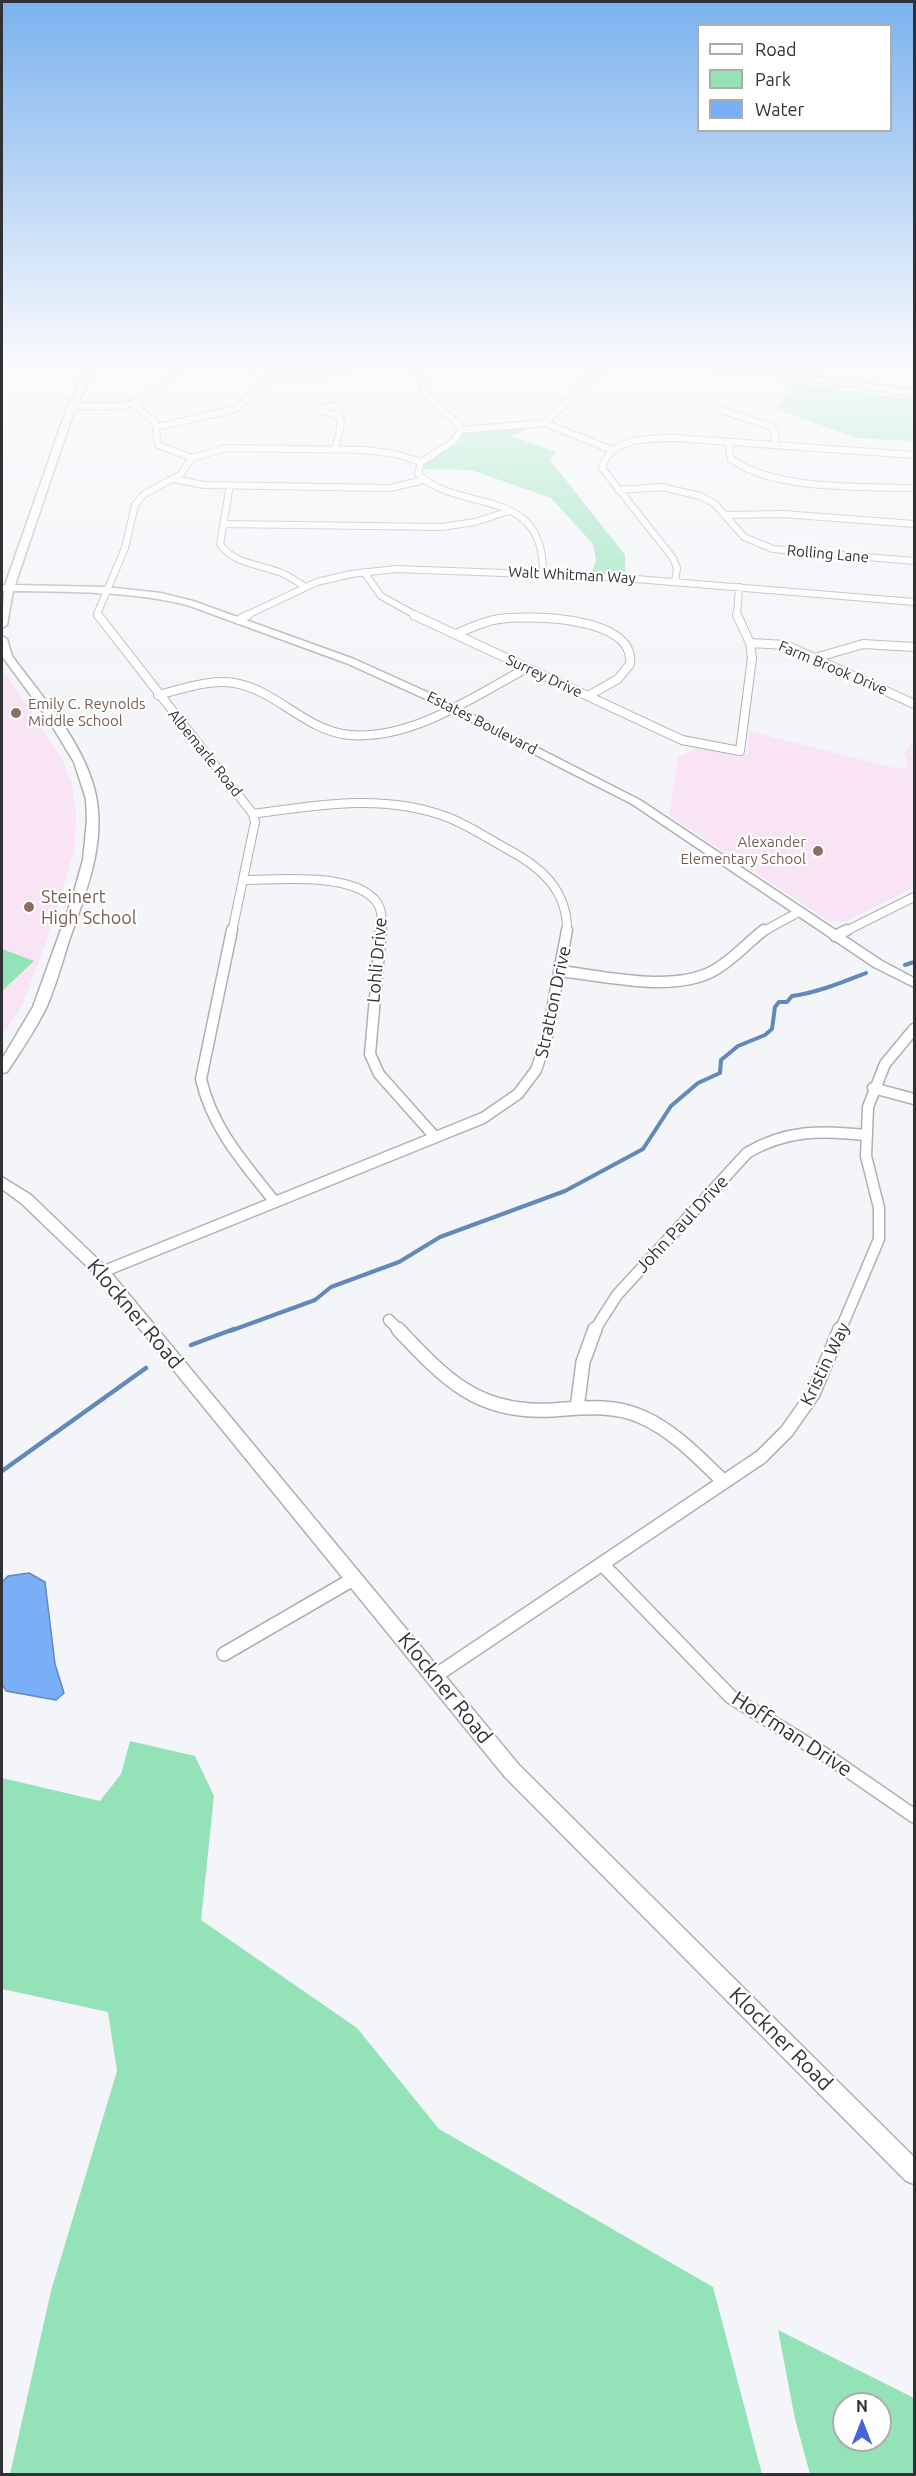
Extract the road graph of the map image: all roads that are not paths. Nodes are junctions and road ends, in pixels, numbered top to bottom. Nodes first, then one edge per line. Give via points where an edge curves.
1 (44, 482) edge
2 (169, 482) edge
3 (185, 482) edge
4 (420, 482) edge
5 (428, 482) edge
6 (612, 482) edge
7 (838, 482) edge
8 (230, 485) junction
9 (915, 488) edge
10 (618, 490) junction
11 (509, 511) junction
12 (725, 515) junction
13 (223, 524) junction
14 (915, 524) edge
15 (915, 561) edge
16 (364, 572) junction
17 (543, 573) junction
18 (675, 582) junction
19 (304, 586) junction
20 (739, 587) junction
21 (5, 588) edge
22 (106, 590) junction
23 (915, 602) edge
24 (239, 620) junction
25 (2, 625) edge
26 (456, 634) junction
27 (2, 639) edge
28 (750, 643) junction
29 (915, 646) edge
30 (815, 658) junction
31 (527, 668) junction
32 (158, 695) junction
33 (588, 696) junction
34 (915, 704) edge
35 (450, 707) junction
36 (253, 814) junction
37 (243, 880) junction
38 (915, 897) edge
39 (799, 912) junction
40 (836, 936) junction
41 (560, 971) junction
42 (915, 984) edge
43 (915, 1029) edge
44 (2, 1069) edge
45 (873, 1088) junction
46 (915, 1100) edge
47 (865, 1135) junction
48 (435, 1137) junction
49 (2, 1182) edge
50 (274, 1201) junction
51 (102, 1272) junction
52 (388, 1320) dead end
53 (577, 1408) junction
54 (724, 1482) junction
55 (602, 1564) junction
56 (355, 1578) junction
57 (224, 1654) dead end
58 (435, 1676) junction
59 (915, 1816) edge
60 (915, 2173) edge

1 - 21 street
2 - 22 street, Albemarle Road via 144,494 135,505 125,548
3 - 8 street
4 - 8 street via 390,488
5 - 11 street
6 - 10 street
7 - 9 street
8 - 13 street
10 - 12 street, Rolling Lane via 682,490 709,500
10 - 18 street via 676,563
11 - 13 street via 442,527
11 - 17 street via 539,539
12 - 14 street via 783,514
12 - 15 street, Rolling Lane via 744,537 773,549
13 - 19 street via 220,544 225,552
16 - 17 street, Walt Whitman Way
16 - 19 street, Walt Whitman Way
16 - 26 street, Surrey Drive via 375,590 389,602
17 - 18 street, Walt Whitman Way
18 - 20 street, Walt Whitman Way
19 - 24 street, Walt Whitman Way
20 - 23 street, Walt Whitman Way
20 - 28 street via 737,618
21 - 22 street, Estates Boulevard
21 - 25 street
22 - 24 street, Estates Boulevard via 177,600
22 - 32 street, Albemarle Road via 98,618
24 - 35 street, Estates Boulevard via 350,661
26 - 31 street, Surrey Drive
26 - 33 street via 481,623 512,618 572,621 604,629 627,646 630,665 621,677
27 - 44 street via 7,656 80,763 91,797 93,834 86,875 45,993
28 - 30 street, Farm Brook Drive via 779,643
28 - 33 street, Surrey Drive via 752,658 740,751 682,740
29 - 30 street via 862,642
30 - 34 street, Farm Brook Drive
31 - 33 street, Surrey Drive
31 - 35 street
32 - 35 street via 208,683 237,683 252,688 307,724 350,735 402,730
32 - 36 street, Albemarle Road
35 - 39 street, Estates Boulevard via 636,802
36 - 37 street, Albemarle Road via 255,822
36 - 41 street, Stratton Drive via 362,801 417,807 456,820 525,858 556,889 567,924
37 - 48 street, Lohli Drive via 349,885 366,891 379,903 382,916 370,1054 379,1074
37 - 50 street, Albemarle Road via 201,1078 207,1108 216,1124
38 - 40 street
39 - 40 street, Estates Boulevard
39 - 41 street via 768,925 719,967 691,979 666,981
40 - 42 street, Estates Boulevard
41 - 48 street, Stratton Drive via 543,1059 527,1086 483,1118
43 - 45 street, Kristin Way via 885,1064
45 - 46 street
45 - 47 street, Kristin Way
47 - 53 street, John Paul Drive via 791,1133 747,1153 598,1320 583,1356
47 - 54 street, Kristin Way via 881,1223 874,1257 801,1413 761,1457
48 - 50 street, Stratton Drive
49 - 51 street, Klockner Road via 26,1199
50 - 51 street, Stratton Drive
51 - 56 street, Klockner Road
52 - 53 street via 454,1384 484,1402 519,1410
53 - 54 street via 621,1409 653,1420
54 - 55 street, Kristin Way
55 - 58 street, Kristin Way
55 - 59 street, Hoffman Drive via 731,1697 839,1763
56 - 57 street
56 - 58 street, Klockner Road
58 - 60 street, Klockner Road via 512,1771

